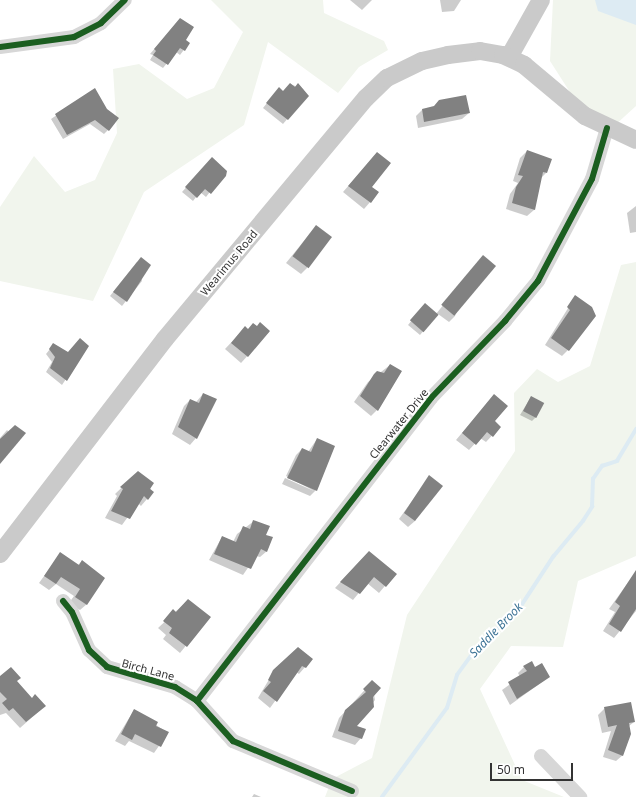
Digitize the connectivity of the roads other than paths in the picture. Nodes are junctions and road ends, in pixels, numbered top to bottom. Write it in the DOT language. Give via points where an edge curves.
graph roads {
  1 [pos="125,0"];
  2 [pos="541,0"];
  3 [pos="0,47"];
  4 [pos="509,58"];
  5 [pos="607,128"];
  6 [pos="636,140"];
  7 [pos="0,554"];
  8 [pos="63,602"];
  9 [pos="197,700"];
  10 [pos="541,756"];
  11 [pos="352,791"];
  12 [pos="580,797"];
  1 -- 3 [label="street" via="101,23 74,37"];
  2 -- 4 [label="main road"];
  4 -- 5 [label="main road" via="585,116"];
  4 -- 7 [label="main road, Wearimus Road" via="480,51 433,58 403,69 376,87 165,339"];
  5 -- 6 [label="main road"];
  5 -- 9 [label="street, Clearwater Drive" via="592,180 538,281 505,321 431,398"];
  8 -- 9 [label="street, Birch Lane" via="72,612 89,650 107,667 175,687"];
  9 -- 11 [label="street, Birch Lane" via="233,741"];
  10 -- 12 [label="street"];
}
